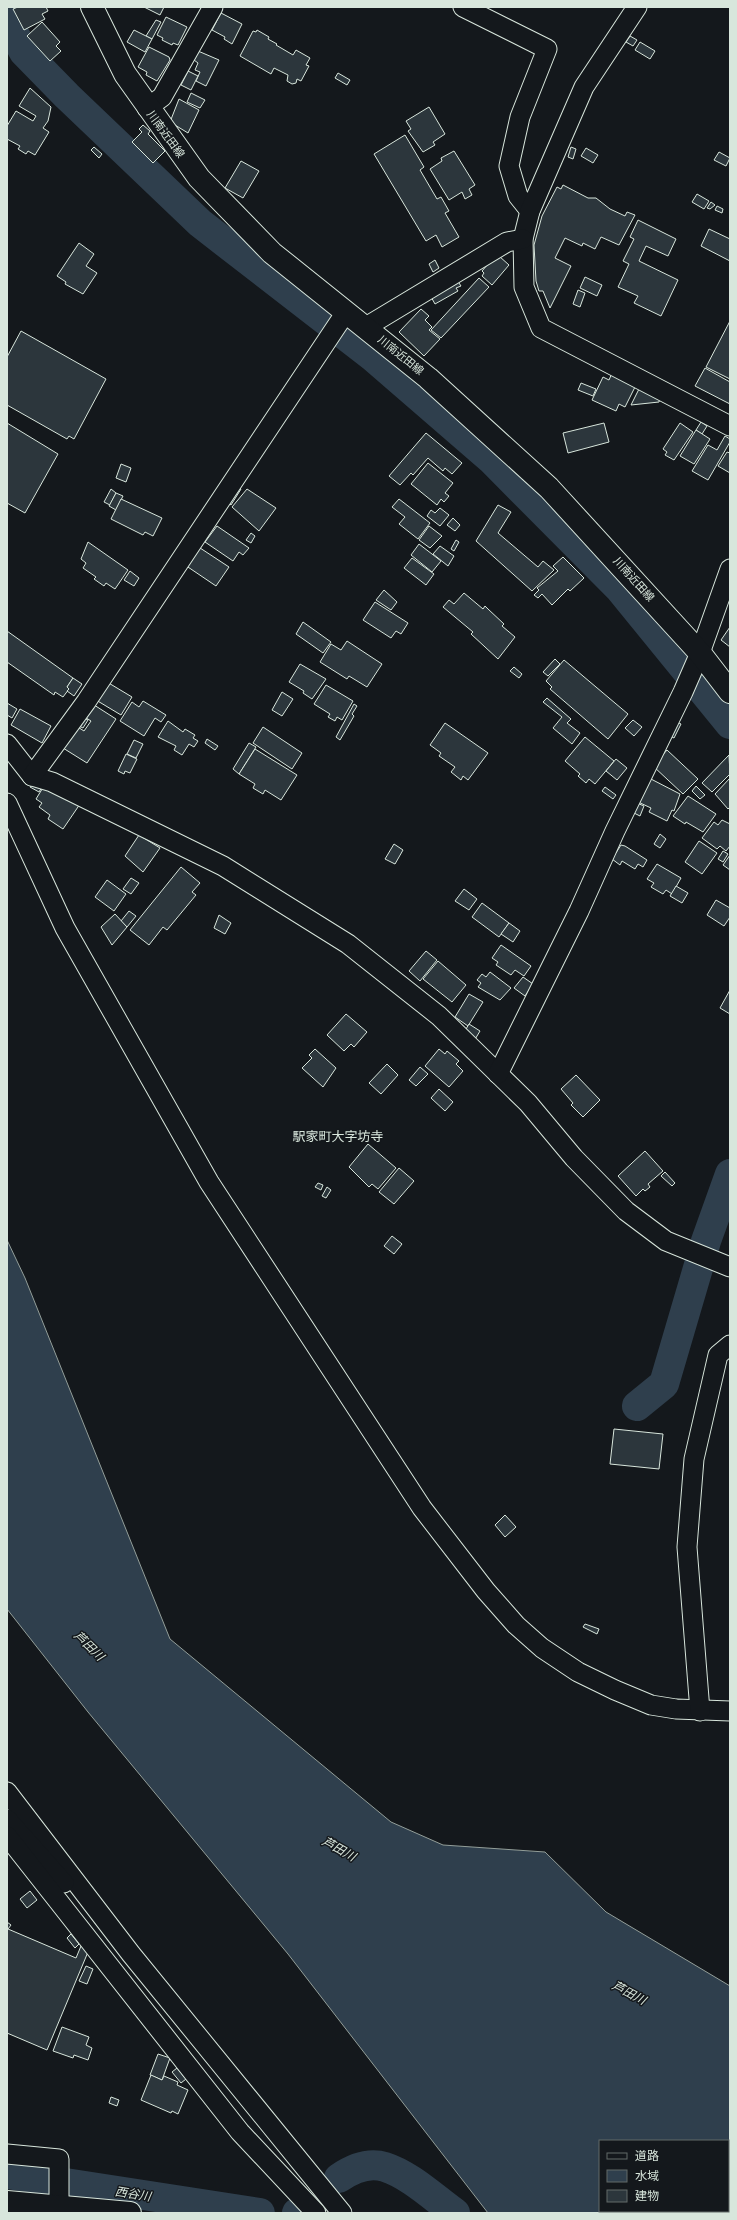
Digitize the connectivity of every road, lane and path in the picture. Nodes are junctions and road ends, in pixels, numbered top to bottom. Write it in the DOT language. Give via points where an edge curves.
graph roads {
  1 [pos="92,7"];
  2 [pos="213,7"];
  3 [pos="463,7"];
  4 [pos="637,7"];
  5 [pos="147,108"];
  6 [pos="530,211"];
  7 [pos="523,239"];
  8 [pos="346,312"];
  9 [pos="366,327"];
  10 [pos="730,426"];
  11 [pos="730,569"];
  12 [pos="700,653"];
  13 [pos="730,692"];
  14 [pos="7,744"];
  15 [pos="32,776"];
  16 [pos="7,803"];
  17 [pos="498,1074"];
  18 [pos="722,1263"];
  19 [pos="730,1345"];
  20 [pos="715,1711"];
  21 [pos="7,1792"];
  22 [pos="7,1819"];
  23 [pos="7,1836"];
  24 [pos="99,1911"];
  25 [pos="7,2154"];
  26 [pos="7,2202"];
  27 [pos="59,2206"];
  28 [pos="130,2213"];
  29 [pos="316,2213"];
  30 [pos="342,2213"];
  1 -- 5 [label="main road, 川南近田線" via="125,74"];
  2 -- 5 [label="street" via="162,97"];
  3 -- 6 [label="street" via="547,49 520,117 509,166 518,196"];
  4 -- 6 [label="street" via="584,87"];
  5 -- 8 [label="main road, 川南近田線" via="204,184 272,253"];
  6 -- 7 [label="street"];
  7 -- 9 [label="street" via="507,242"];
  7 -- 10 [label="street" via="524,287 541,328"];
  8 -- 9 [label="main road, 川南近田線"];
  8 -- 15 [label="street" via="86,702"];
  9 -- 12 [label="main road, 川南近田線" via="428,378 550,488"];
  11 -- 12 [label="street"];
  12 -- 13 [label="main road, 川南近田線"];
  12 -- 17 [label="street" via="579,911"];
  14 -- 15 [label="street"];
  15 -- 17 [label="street" via="52,782 223,866 348,944 439,1016"];
  16 -- 20 [label="street" via="65,928 209,1182 422,1508 486,1591 516,1625 542,1648 578,1672 652,1705"];
  17 -- 18 [label="street" via="528,1103 574,1158 626,1211 666,1241"];
  19 -- 20 [label="street" via="718,1356 694,1459 687,1547"];
  21 -- 24 [label="street"];
  22 -- 24 [label="street" via="83,1906 91,1911"];
  23 -- 29 [label="street" via="240,2132"];
  24 -- 30 [label="street" via="131,1954"];
  25 -- 27 [label="street" via="59,2159"];
  26 -- 27 [label="main road"];
  27 -- 28 [label="main road"];
}
